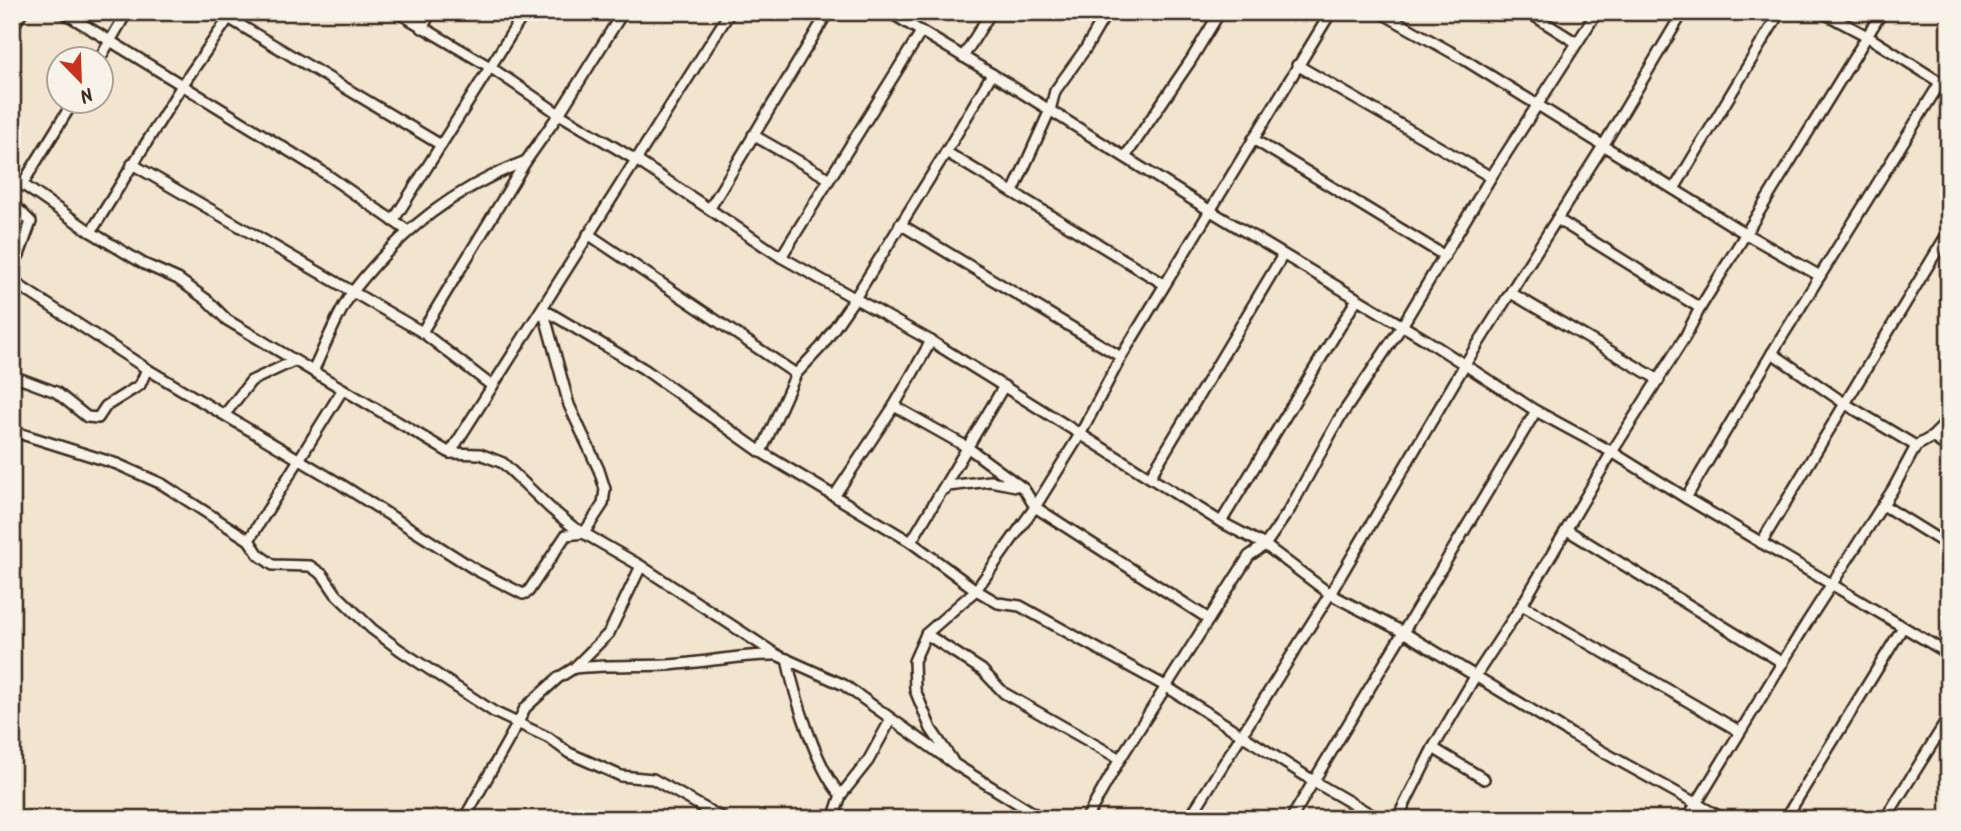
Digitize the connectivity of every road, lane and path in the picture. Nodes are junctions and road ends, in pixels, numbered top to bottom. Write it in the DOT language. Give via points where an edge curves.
graph roads {
  1 [pos="22,12"];
  2 [pos="63,12"];
  3 [pos="127,12"];
  4 [pos="239,12"];
  5 [pos="397,12"];
  6 [pos="431,12"];
  7 [pos="525,12"];
  8 [pos="624,12"];
  9 [pos="730,12"];
  10 [pos="828,12"];
  11 [pos="888,12"];
  12 [pos="991,12"];
  13 [pos="1107,12"];
  14 [pos="1220,12"];
  15 [pos="1331,12"];
  16 [pos="1380,12"];
  17 [pos="1528,12"];
  18 [pos="1597,12"];
  19 [pos="1683,12"];
  20 [pos="1780,12"];
  21 [pos="1822,12"];
  22 [pos="1882,12"];
  23 [pos="231,16"];
  24 [pos="422,27"];
  25 [pos="12,29"];
  26 [pos="920,32"];
  27 [pos="1867,36"];
  28 [pos="110,42"];
  29 [pos="1577,43"];
  30 [pos="108,46"];
  31 [pos="963,57"];
  32 [pos="1297,65"];
  33 [pos="490,67"];
  34 [pos="992,74"];
  35 [pos="1944,86"];
  36 [pos="181,87"];
  37 [pos="1537,105"];
  38 [pos="1050,110"];
  39 [pos="559,114"];
  40 [pos="64,116"];
  41 [pos="753,135"];
  42 [pos="1253,139"];
  43 [pos="441,145"];
  44 [pos="1603,146"];
  45 [pos="946,152"];
  46 [pos="1125,157"];
  47 [pos="526,160"];
  48 [pos="636,160"];
  49 [pos="132,164"];
  50 [pos="12,177"];
  51 [pos="1491,177"];
  52 [pos="828,178"];
  53 [pos="23,183"];
  54 [pos="1674,189"];
  55 [pos="1013,192"];
  56 [pos="12,202"];
  57 [pos="710,208"];
  58 [pos="1209,210"];
  59 [pos="1557,219"];
  60 [pos="393,221"];
  61 [pos="901,224"];
  62 [pos="1949,231"];
  63 [pos="91,232"];
  64 [pos="408,232"];
  65 [pos="588,234"];
  66 [pos="1746,234"];
  67 [pos="1283,255"];
  68 [pos="1445,256"];
  69 [pos="781,257"];
  70 [pos="12,265"];
  71 [pos="1820,276"];
  72 [pos="12,281"];
  73 [pos="1164,284"];
  74 [pos="352,292"];
  75 [pos="1511,293"];
  76 [pos="855,298"];
  77 [pos="1357,299"];
  78 [pos="1700,308"];
  79 [pos="543,309"];
  80 [pos="1402,326"];
  81 [pos="422,332"];
  82 [pos="931,341"];
  83 [pos="1772,353"];
  84 [pos="1121,357"];
  85 [pos="293,361"];
  86 [pos="1464,366"];
  87 [pos="147,369"];
  88 [pos="313,371"];
  89 [pos="796,374"];
  90 [pos="1659,380"];
  91 [pos="12,381"];
  92 [pos="492,386"];
  93 [pos="1004,386"];
  94 [pos="343,389"];
  95 [pos="1844,403"];
  96 [pos="894,406"];
  97 [pos="1536,411"];
  98 [pos="1949,412"];
  99 [pos="225,414"];
  100 [pos="12,431"];
  101 [pos="1082,433"];
  102 [pos="1932,437"];
  103 [pos="1916,446"];
  104 [pos="967,447"];
  105 [pos="1949,448"];
  106 [pos="761,452"];
  107 [pos="1612,452"];
  108 [pos="450,453"];
  109 [pos="300,459"];
  110 [pos="1150,477"];
  111 [pos="1018,486"];
  112 [pos="941,493"];
  113 [pos="835,495"];
  114 [pos="1686,499"];
  115 [pos="1883,505"];
  116 [pos="1035,507"];
  117 [pos="1220,522"];
  118 [pos="1567,530"];
  119 [pos="584,533"];
  120 [pos="249,540"];
  121 [pos="911,542"];
  122 [pos="1761,543"];
  123 [pos="1265,545"];
  124 [pos="1949,546"];
  125 [pos="640,566"];
  126 [pos="1832,585"];
  127 [pos="976,590"];
  128 [pos="1330,594"];
  129 [pos="1522,605"];
  130 [pos="1209,619"];
  131 [pos="1903,627"];
  132 [pos="1403,632"];
  133 [pos="926,634"];
  134 [pos="1949,654"];
  135 [pos="777,655"];
  136 [pos="787,659"];
  137 [pos="1783,663"];
  138 [pos="574,668"];
  139 [pos="1476,675"];
  140 [pos="1167,687"];
  141 [pos="1949,717"];
  142 [pos="891,719"];
  143 [pos="519,723"];
  144 [pos="1739,732"];
  145 [pos="1242,736"];
  146 [pos="1433,748"];
  147 [pos="1120,760"];
  148 [pos="956,765"];
  149 [pos="1484,779"];
  150 [pos="1315,782"];
  151 [pos="841,796"];
  152 [pos="1696,802"];
  153 [pos="705,809"];
  154 [pos="464,819"];
  155 [pos="701,819"];
  156 [pos="724,819"];
  157 [pos="833,819"];
  158 [pos="1043,819"];
  159 [pos="1086,819"];
  160 [pos="1189,819"];
  161 [pos="1292,819"];
  162 [pos="1379,819"];
  163 [pos="1397,819"];
  164 [pos="1687,819"];
  165 [pos="1724,819"];
  166 [pos="1785,819"];
  167 [pos="1885,819"];
  1 -- 25 [label="street"];
  2 -- 28 [label="street"];
  3 -- 28 [label="street"];
  4 -- 23 [label="street"];
  5 -- 24 [label="street"];
  6 -- 24 [label="street"];
  7 -- 33 [label="street"];
  8 -- 39 [label="street"];
  9 -- 48 [label="street"];
  10 -- 41 [label="street"];
  11 -- 26 [label="street"];
  12 -- 31 [label="street"];
  13 -- 38 [label="street" via="1055,91"];
  14 -- 46 [label="street"];
  15 -- 32 [label="street"];
  16 -- 37 [label="street"];
  17 -- 29 [label="street"];
  18 -- 29 [label="street"];
  19 -- 44 [label="street"];
  20 -- 54 [label="street"];
  21 -- 27 [label="street"];
  22 -- 27 [label="street"];
  23 -- 36 [label="street"];
  23 -- 43 [label="street"];
  24 -- 33 [label="street"];
  26 -- 31 [label="street"];
  26 -- 52 [label="street"];
  27 -- 35 [label="street"];
  27 -- 66 [label="street"];
  28 -- 30 [label="street"];
  28 -- 36 [label="street"];
  29 -- 37 [label="street"];
  31 -- 34 [label="street"];
  32 -- 42 [label="street"];
  32 -- 51 [label="street"];
  33 -- 39 [label="street"];
  33 -- 43 [label="street"];
  34 -- 38 [label="street"];
  34 -- 45 [label="street"];
  35 -- 71 [label="street"];
  36 -- 49 [label="street"];
  36 -- 60 [label="street" via="320,170"];
  37 -- 44 [label="street"];
  37 -- 51 [label="street"];
  38 -- 46 [label="street"];
  38 -- 55 [label="street"];
  39 -- 47 [label="street"];
  39 -- 48 [label="street"];
  40 -- 53 [label="street"];
  41 -- 52 [label="street"];
  41 -- 57 [label="street"];
  42 -- 58 [label="street"];
  42 -- 68 [label="street"];
  43 -- 60 [label="street"];
  44 -- 54 [label="street"];
  44 -- 59 [label="street"];
  45 -- 55 [label="street"];
  45 -- 61 [label="street"];
  46 -- 58 [label="street"];
  47 -- 64 [label="street" via="460,192"];
  47 -- 81 [label="street"];
  48 -- 57 [label="street"];
  48 -- 65 [label="street"];
  49 -- 63 [label="street"];
  49 -- 74 [label="street"];
  50 -- 53 [label="street"];
  51 -- 68 [label="street"];
  52 -- 69 [label="street"];
  53 -- 63 [label="street"];
  54 -- 66 [label="street"];
  55 -- 73 [label="street"];
  56 -- 70 [label="street" via="31,222"];
  57 -- 69 [label="street"];
  58 -- 67 [label="street"];
  58 -- 73 [label="street"];
  59 -- 75 [label="street"];
  59 -- 78 [label="street"];
  60 -- 64 [label="street"];
  61 -- 76 [label="street"];
  61 -- 84 [label="street"];
  62 -- 95 [label="street"];
  63 -- 85 [label="street" via="178,279 227,320"];
  64 -- 74 [label="street"];
  65 -- 79 [label="street"];
  65 -- 89 [label="street"];
  66 -- 71 [label="street"];
  66 -- 78 [label="street"];
  67 -- 77 [label="street"];
  67 -- 110 [label="street"];
  68 -- 80 [label="street"];
  69 -- 76 [label="street"];
  71 -- 83 [label="street"];
  72 -- 87 [label="street"];
  73 -- 84 [label="street"];
  74 -- 81 [label="street"];
  74 -- 88 [label="street"];
  75 -- 86 [label="street"];
  75 -- 90 [label="street"];
  76 -- 82 [label="street"];
  76 -- 89 [label="street"];
  77 -- 80 [label="street"];
  77 -- 117 [label="street"];
  78 -- 90 [label="street"];
  79 -- 92 [label="street"];
  79 -- 106 [label="street" via="643,369"];
  79 -- 119 [label="street" via="569,405 605,489 603,504"];
  80 -- 86 [label="street"];
  80 -- 123 [label="street" via="1339,419"];
  81 -- 92 [label="street"];
  82 -- 93 [label="street"];
  82 -- 96 [label="street"];
  83 -- 95 [label="street"];
  83 -- 114 [label="street"];
  84 -- 101 [label="street"];
  85 -- 88 [label="street"];
  85 -- 99 [label="street" via="251,382"];
  86 -- 97 [label="street"];
  86 -- 128 [label="street"];
  87 -- 91 [label="street" via="140,384 106,406 99,418 87,417 56,392 21,379"];
  87 -- 99 [label="street"];
  88 -- 94 [label="street"];
  89 -- 106 [label="street"];
  90 -- 107 [label="street"];
  92 -- 108 [label="street"];
  93 -- 101 [label="street"];
  93 -- 104 [label="street"];
  94 -- 108 [label="street"];
  94 -- 109 [label="street"];
  95 -- 103 [label="street"];
  95 -- 122 [label="street"];
  96 -- 104 [label="street"];
  96 -- 113 [label="street"];
  97 -- 107 [label="street"];
  97 -- 132 [label="street"];
  98 -- 102 [label="street"];
  99 -- 109 [label="street"];
  100 -- 120 [label="street" via="133,469"];
  101 -- 110 [label="street"];
  101 -- 116 [label="street"];
  102 -- 103 [label="street"];
  102 -- 105 [label="street"];
  103 -- 115 [label="street"];
  104 -- 111 [label="street"];
  104 -- 112 [label="street"];
  106 -- 113 [label="street"];
  107 -- 114 [label="street"];
  107 -- 118 [label="street"];
  108 -- 119 [label="street" via="480,454 503,463"];
  109 -- 119 [label="street" via="476,570 523,594 566,536"];
  109 -- 120 [label="street"];
  110 -- 117 [label="street"];
  111 -- 112 [label="street" via="990,481 948,486"];
  111 -- 116 [label="street"];
  112 -- 121 [label="street"];
  113 -- 121 [label="street"];
  114 -- 122 [label="street"];
  115 -- 124 [label="street"];
  115 -- 126 [label="street"];
  116 -- 127 [label="street"];
  116 -- 130 [label="street"];
  117 -- 123 [label="street"];
  118 -- 129 [label="street"];
  118 -- 137 [label="street"];
  119 -- 125 [label="street"];
  120 -- 143 [label="street" via="273,565 310,566 400,650 494,712"];
  121 -- 127 [label="street"];
  122 -- 126 [label="street"];
  123 -- 128 [label="street"];
  123 -- 130 [label="street" via="1249,556"];
  125 -- 135 [label="street"];
  125 -- 138 [label="street" via="608,633"];
  126 -- 131 [label="street"];
  126 -- 137 [label="street"];
  127 -- 133 [label="street"];
  127 -- 140 [label="street" via="998,603 1020,606"];
  128 -- 132 [label="street"];
  128 -- 145 [label="street"];
  129 -- 139 [label="street"];
  129 -- 144 [label="street"];
  130 -- 140 [label="street"];
  131 -- 134 [label="street"];
  131 -- 166 [label="street"];
  132 -- 139 [label="street"];
  132 -- 150 [label="street"];
  133 -- 147 [label="street" via="982,670 1004,693"];
  133 -- 148 [label="street" via="914,661 915,690 931,729"];
  135 -- 136 [label="street"];
  135 -- 138 [label="street"];
  136 -- 142 [label="street" via="844,685"];
  136 -- 151 [label="street" via="796,698 819,757"];
  137 -- 144 [label="street"];
  138 -- 143 [label="street" via="525,708"];
  139 -- 146 [label="street"];
  139 -- 152 [label="street" via="1571,734"];
  140 -- 145 [label="street"];
  140 -- 147 [label="street"];
  141 -- 167 [label="street"];
  142 -- 148 [label="street"];
  142 -- 151 [label="street" via="868,761"];
  143 -- 153 [label="street" via="569,753 621,776 653,779"];
  143 -- 154 [label="street"];
  144 -- 152 [label="street"];
  145 -- 150 [label="street"];
  145 -- 160 [label="street"];
  146 -- 149 [label="street"];
  146 -- 163 [label="street"];
  147 -- 159 [label="street"];
  148 -- 158 [label="street"];
  150 -- 161 [label="street"];
  150 -- 162 [label="street"];
  151 -- 157 [label="street"];
  152 -- 164 [label="street"];
  152 -- 165 [label="street"];
  153 -- 155 [label="street"];
  153 -- 156 [label="street"];
}
